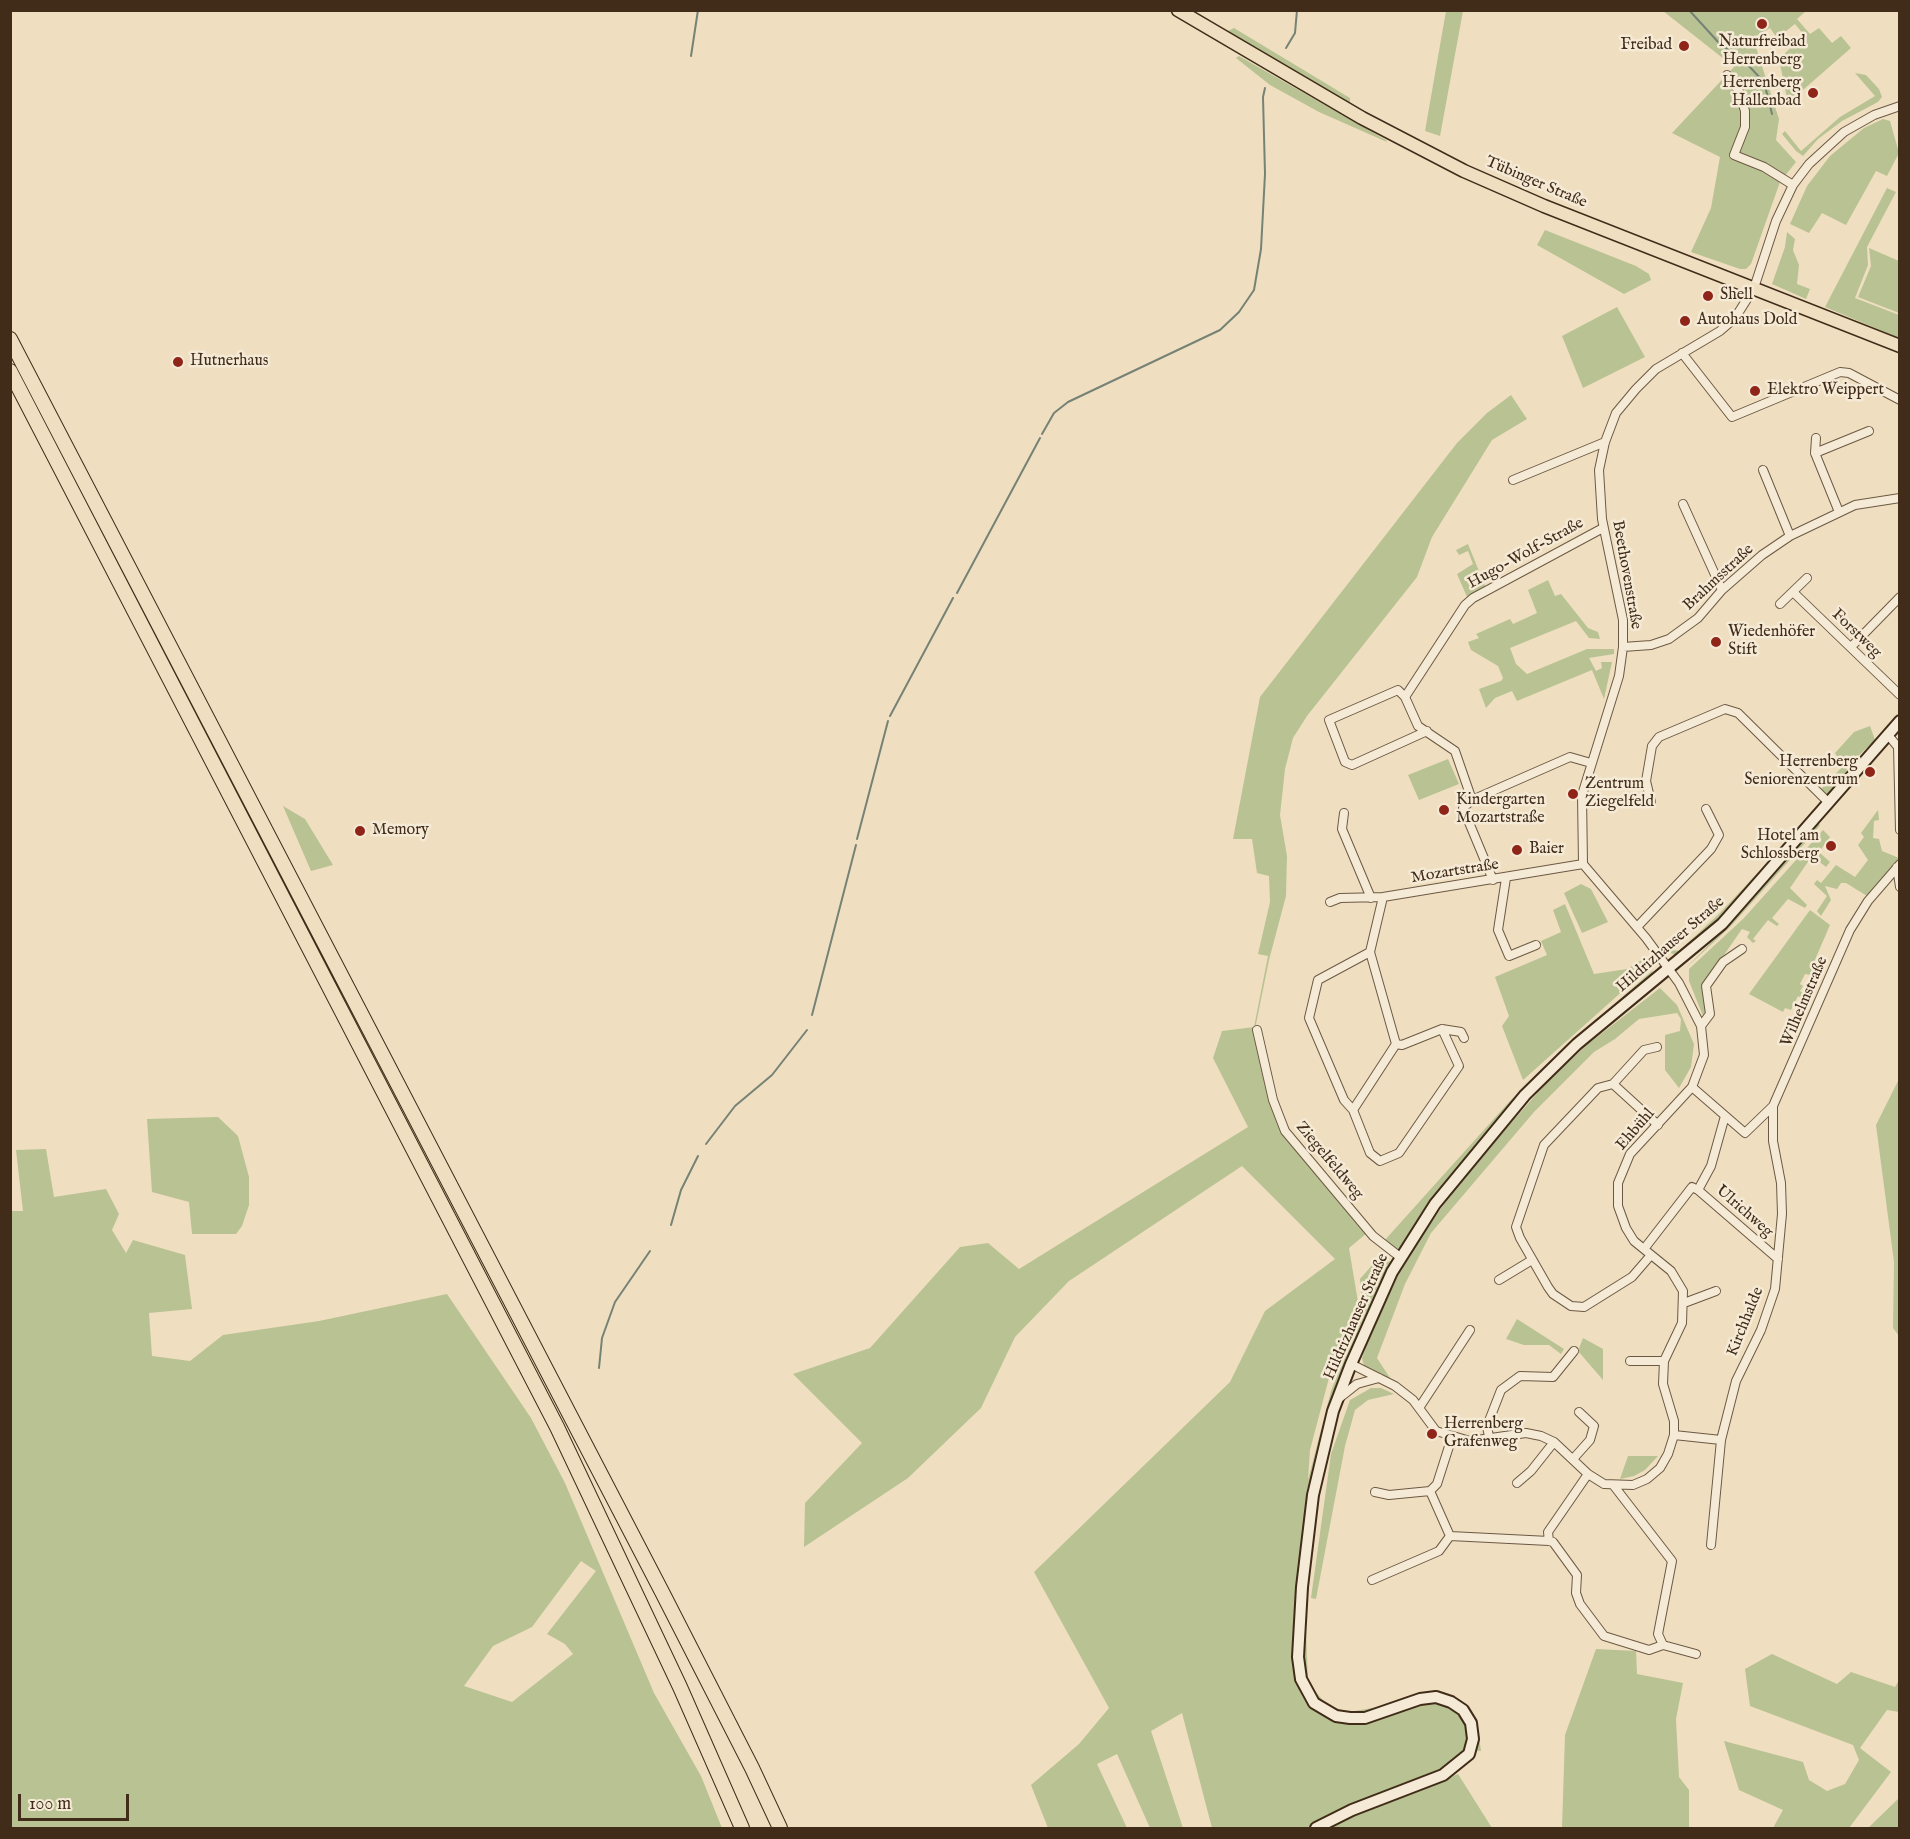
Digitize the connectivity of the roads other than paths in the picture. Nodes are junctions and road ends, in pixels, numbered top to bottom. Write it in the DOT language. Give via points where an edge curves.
graph roads {
  1 [pos="1178,10"];
  2 [pos="1727,75"];
  3 [pos="1899,106"];
  4 [pos="1793,185"];
  5 [pos="1754,288"];
  6 [pos="10,339"];
  7 [pos="1899,346"];
  8 [pos="1682,353"];
  9 [pos="10,371"];
  10 [pos="1899,399"];
  11 [pos="1869,431"];
  12 [pos="1816,438"];
  13 [pos="1605,442"];
  14 [pos="61,450"];
  15 [pos="1815,453"];
  16 [pos="1763,470"];
  17 [pos="1513,480"];
  18 [pos="1899,498"];
  19 [pos="1683,504"];
  20 [pos="1839,512"];
  21 [pos="1603,528"];
  22 [pos="1790,536"];
  23 [pos="1807,578"];
  24 [pos="1722,590"];
  25 [pos="1793,592"];
  26 [pos="1899,597"];
  27 [pos="1780,604"];
  28 [pos="1623,647"];
  29 [pos="1851,647"];
  30 [pos="1899,695"];
  31 [pos="1405,697"];
  32 [pos="1899,721"];
  33 [pos="1427,731"];
  34 [pos="1888,735"];
  35 [pos="1591,763"];
  36 [pos="1472,800"];
  37 [pos="1652,802"];
  38 [pos="1829,804"];
  39 [pos="1706,809"];
  40 [pos="1344,813"];
  41 [pos="1899,830"];
  42 [pos="1583,864"];
  43 [pos="1898,866"];
  44 [pos="1506,878"];
  45 [pos="1493,880"];
  46 [pos="1899,887"];
  47 [pos="1383,897"];
  48 [pos="1371,898"];
  49 [pos="1330,902"];
  50 [pos="1637,927"];
  51 [pos="1536,945"];
  52 [pos="1742,949"];
  53 [pos="1370,952"];
  54 [pos="1670,969"];
  55 [pos="1701,1026"];
  56 [pos="1442,1029"];
  57 [pos="1257,1030"];
  58 [pos="1464,1038"];
  59 [pos="1396,1044"];
  60 [pos="1657,1047"];
  61 [pos="1613,1084"];
  62 [pos="1692,1087"];
  63 [pos="1773,1106"];
  64 [pos="1353,1110"];
  65 [pos="1728,1119"];
  66 [pos="1658,1125"];
  67 [pos="1698,1190"];
  68 [pos="1644,1249"];
  69 [pos="1652,1255"];
  70 [pos="1400,1257"];
  71 [pos="1778,1259"];
  72 [pos="1532,1260"];
  73 [pos="1499,1280"];
  74 [pos="1716,1291"];
  75 [pos="1684,1303"];
  76 [pos="1470,1330"];
  77 [pos="1574,1351"];
  78 [pos="1630,1361"];
  79 [pos="1664,1361"];
  80 [pos="1350,1364"];
  81 [pos="1378,1378"];
  82 [pos="1337,1401"];
  83 [pos="1419,1408"];
  84 [pos="1579,1412"];
  85 [pos="1674,1435"];
  86 [pos="1452,1437"];
  87 [pos="1489,1437"];
  88 [pos="1721,1440"];
  89 [pos="1554,1442"];
  90 [pos="1573,1459"];
  91 [pos="1588,1474"];
  92 [pos="1517,1483"];
  93 [pos="1614,1486"];
  94 [pos="1430,1491"];
  95 [pos="1375,1492"];
  96 [pos="1450,1536"];
  97 [pos="1549,1541"];
  98 [pos="1711,1545"];
  99 [pos="1372,1580"];
  100 [pos="1663,1645"];
  101 [pos="1696,1654"];
  102 [pos="742,1828"];
  103 [pos="780,1828"];
  104 [pos="1316,1828"];
  1 -- 5 [label="main road, Tübinger Straße" via="1344,108 1449,163 1544,206"];
  2 -- 4 [label="street" via="1745,111 1745,127 1734,155"];
  3 -- 4 [label="street, Beethovenstraße" via="1844,132 1809,164"];
  4 -- 5 [label="street, Beethovenstraße" via="1776,221"];
  5 -- 7 [label="main road, Tübinger Straße"];
  5 -- 8 [label="street, Beethovenstraße" via="1735,318"];
  6 -- 14 [label="highway"];
  8 -- 10 [label="street" via="1732,417 1840,372"];
  8 -- 13 [label="street, Beethovenstraße" via="1656,369 1636,389 1616,413"];
  9 -- 14 [label="highway"];
  11 -- 15 [label="street"];
  12 -- 15 [label="street"];
  13 -- 17 [label="street"];
  13 -- 21 [label="street, Beethovenstraße" via="1599,470"];
  14 -- 102 [label="highway" via="63,471 557,1427"];
  14 -- 103 [label="highway" via="77,466 743,1749"];
  15 -- 20 [label="street"];
  16 -- 22 [label="street"];
  18 -- 20 [label="street, Brahmsstraße" via="1872,501"];
  19 -- 24 [label="street"];
  20 -- 22 [label="street, Brahmsstraße"];
  21 -- 28 [label="street, Beethovenstraße" via="1623,620"];
  21 -- 31 [label="street, Hugo-Wolf-Straße" via="1473,598"];
  22 -- 24 [label="street, Brahmsstraße"];
  23 -- 25 [label="street"];
  24 -- 28 [label="street, Brahmsstraße" via="1698,618 1669,639"];
  25 -- 27 [label="street"];
  25 -- 29 [label="street, Forstweg"];
  26 -- 29 [label="street"];
  28 -- 35 [label="street, Beethovenstraße" via="1619,676"];
  29 -- 30 [label="street, Forstweg"];
  31 -- 33 [label="street" via="1418,726"];
  31 -- 33 [label="street" via="1398,690 1329,720 1345,762 1352,765"];
  32 -- 34 [label="main road, Hildrizhauser Straße"];
  33 -- 36 [label="street" via="1455,751"];
  34 -- 38 [label="main road, Hildrizhauser Straße"];
  34 -- 41 [label="street" via="1898,747"];
  35 -- 36 [label="street" via="1570,758"];
  35 -- 42 [label="street, Beethovenstraße" via="1582,795"];
  36 -- 45 [label="street" via="1463,808"];
  37 -- 38 [label="street" via="1646,781 1652,746 1659,737 1725,709 1738,713"];
  38 -- 54 [label="main road, Hildrizhauser Straße" via="1722,924"];
  39 -- 50 [label="street" via="1719,835 1711,849"];
  40 -- 48 [label="street" via="1342,829"];
  42 -- 44 [label="street, Mozartstraße"];
  42 -- 50 [label="street"];
  43 -- 46 [label="street"];
  43 -- 63 [label="street, Wilhelmstraße" via="1850,930"];
  44 -- 45 [label="street, Mozartstraße"];
  44 -- 51 [label="street" via="1498,930 1509,956"];
  45 -- 47 [label="street, Mozartstraße"];
  47 -- 48 [label="street, Mozartstraße"];
  47 -- 53 [label="street"];
  48 -- 49 [label="street, Mozartstraße" via="1340,898"];
  50 -- 54 [label="street"];
  52 -- 55 [label="street" via="1723,962 1706,987 1710,1014"];
  53 -- 59 [label="street"];
  53 -- 64 [label="street" via="1318,980 1310,1018 1344,1100"];
  54 -- 55 [label="street, Ehbühl"];
  54 -- 70 [label="main road, Hildrizhauser Straße" via="1577,1044 1525,1095 1442,1196"];
  55 -- 62 [label="street, Ehbühl" via="1704,1055"];
  56 -- 58 [label="street" via="1461,1032"];
  56 -- 59 [label="street"];
  56 -- 64 [label="street" via="1459,1066 1399,1153 1380,1161 1370,1154"];
  57 -- 70 [label="street, Ziegelfeldweg" via="1273,1100 1285,1131 1373,1236"];
  59 -- 64 [label="street"];
  60 -- 61 [label="street" via="1644,1050"];
  61 -- 66 [label="street"];
  61 -- 72 [label="street" via="1598,1088 1544,1145 1516,1227"];
  62 -- 65 [label="street"];
  62 -- 66 [label="street, Ehbühl"];
  63 -- 65 [label="street, Wilhelmstraße" via="1745,1133"];
  63 -- 71 [label="street, Kirchhalde" via="1773,1141 1781,1183"];
  65 -- 67 [label="street, Ulrichweg" via="1712,1166"];
  66 -- 68 [label="street, Ehbühl" via="1630,1154 1618,1183 1621,1218 1634,1241"];
  67 -- 68 [label="street" via="1692,1187"];
  67 -- 71 [label="street, Ulrichweg"];
  68 -- 69 [label="street, Ehbühl"];
  69 -- 72 [label="street" via="1632,1277 1584,1307 1571,1306 1553,1294"];
  69 -- 75 [label="street, Ehbühl" via="1678,1280"];
  70 -- 80 [label="main road, Hildrizhauser Straße"];
  71 -- 88 [label="street, Kirchhalde" via="1775,1289 1737,1381"];
  72 -- 73 [label="street"];
  74 -- 75 [label="street"];
  75 -- 79 [label="street" via="1682,1323"];
  76 -- 83 [label="street"];
  77 -- 87 [label="street" via="1552,1377 1520,1376 1511,1388 1501,1390 1488,1426"];
  78 -- 79 [label="street"];
  79 -- 85 [label="street" via="1663,1384"];
  80 -- 81 [label="street"];
  80 -- 82 [label="main road, Hildrizhauser Straße"];
  81 -- 82 [label="street" via="1357,1384"];
  81 -- 83 [label="street" via="1395,1386"];
  82 -- 104 [label="main road, Hildrizhauser Straße" via="1310,1518 1298,1657 1301,1679 1314,1703 1336,1716 1365,1718 1436,1697 1451,1702 1463,1710 1471,1723 1473,1739 1469,1754 1443,1775"];
  83 -- 86 [label="street" via="1431,1427"];
  84 -- 90 [label="street" via="1594,1426 1590,1440"];
  85 -- 88 [label="street"];
  85 -- 93 [label="street" via="1664,1461 1647,1479"];
  86 -- 87 [label="street" via="1470,1441"];
  86 -- 94 [label="street" via="1437,1484"];
  87 -- 89 [label="street" via="1526,1433"];
  88 -- 98 [label="street, Kirchhalde"];
  89 -- 90 [label="street"];
  89 -- 92 [label="street" via="1531,1472"];
  90 -- 91 [label="street"];
  91 -- 93 [label="street"];
  91 -- 97 [label="street" via="1548,1532"];
  93 -- 100 [label="street" via="1672,1561 1658,1634"];
  94 -- 95 [label="street" via="1389,1495"];
  94 -- 96 [label="street"];
  96 -- 97 [label="street"];
  96 -- 99 [label="street" via="1439,1551"];
  97 -- 100 [label="street" via="1577,1575 1580,1604 1604,1636 1648,1650"];
  100 -- 101 [label="street"];
}
